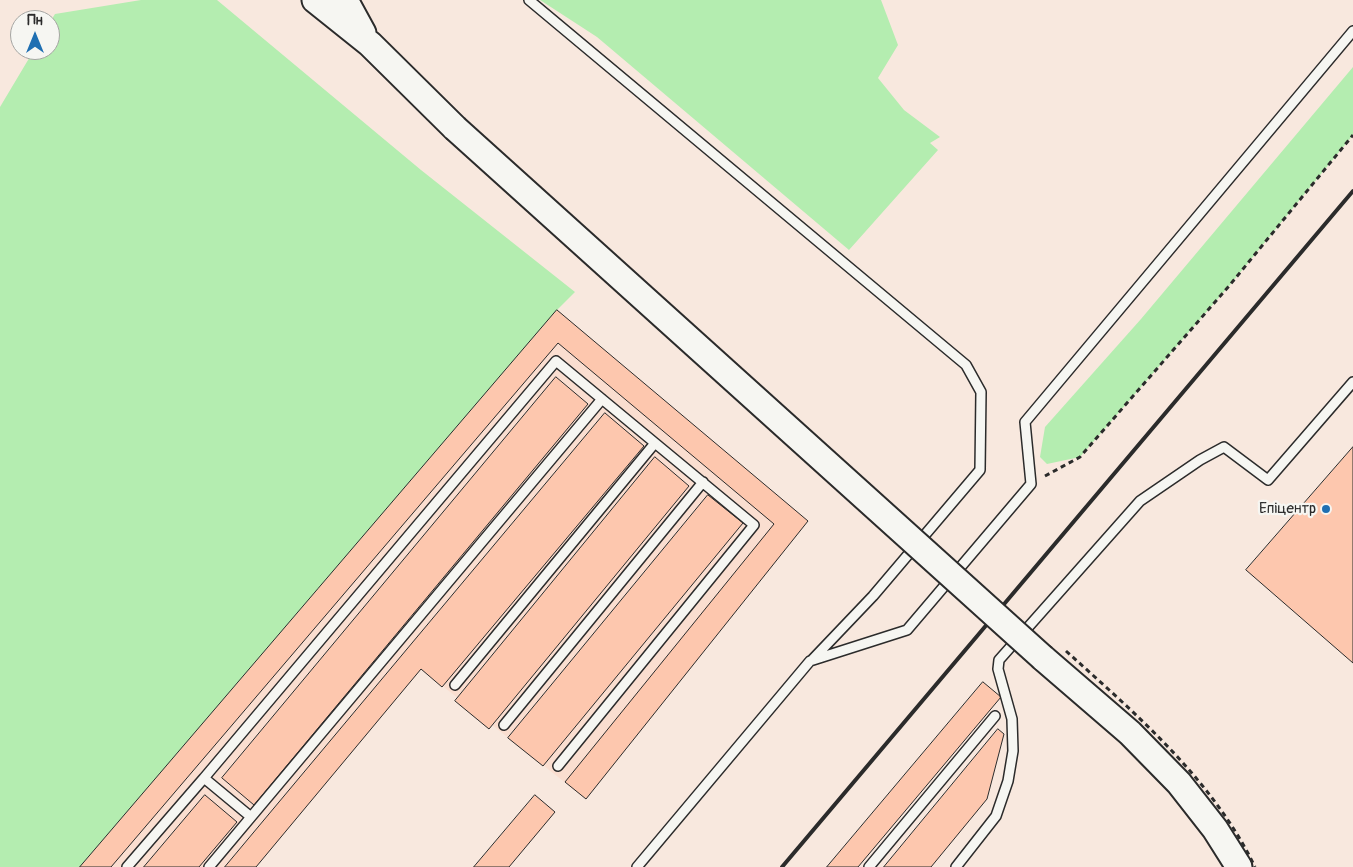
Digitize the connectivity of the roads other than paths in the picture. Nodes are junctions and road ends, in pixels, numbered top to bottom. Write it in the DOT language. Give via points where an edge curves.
graph roads {
  1 [pos="316,0"];
  2 [pos="345,0"];
  3 [pos="529,0"];
  4 [pos="1353,31"];
  5 [pos="370,44"];
  6 [pos="1353,382"];
  7 [pos="602,399"];
  8 [pos="655,443"];
  9 [pos="703,482"];
  10 [pos="810,661"];
  11 [pos="455,685"];
  12 [pos="995,716"];
  13 [pos="504,726"];
  14 [pos="558,766"];
  15 [pos="204,778"];
  16 [pos="251,817"];
  17 [pos="127,867"];
  18 [pos="209,867"];
  19 [pos="637,867"];
  20 [pos="869,867"];
  21 [pos="956,867"];
  22 [pos="1239,867"];
  1 -- 5 [label="street"];
  2 -- 5 [label="street"];
  3 -- 10 [label="lane" via="966,364 981,392 980,470 873,596"];
  4 -- 10 [label="lane" via="1025,422 1031,484 907,630"];
  5 -- 22 [label="street, bridge" via="455,128 1130,733 1216,829"];
  6 -- 21 [label="lane" via="1268,480 1224,447 1140,501 999,660 998,669 1012,719 1013,751 1008,781 996,816"];
  7 -- 8 [label="lane"];
  7 -- 15 [label="lane" via="556,361"];
  7 -- 16 [label="lane"];
  8 -- 9 [label="lane"];
  8 -- 11 [label="lane"];
  9 -- 13 [label="lane"];
  9 -- 14 [label="lane" via="754,525"];
  10 -- 19 [label="lane"];
  12 -- 20 [label="lane"];
  15 -- 16 [label="lane"];
  15 -- 17 [label="lane"];
  16 -- 18 [label="lane"];
}
